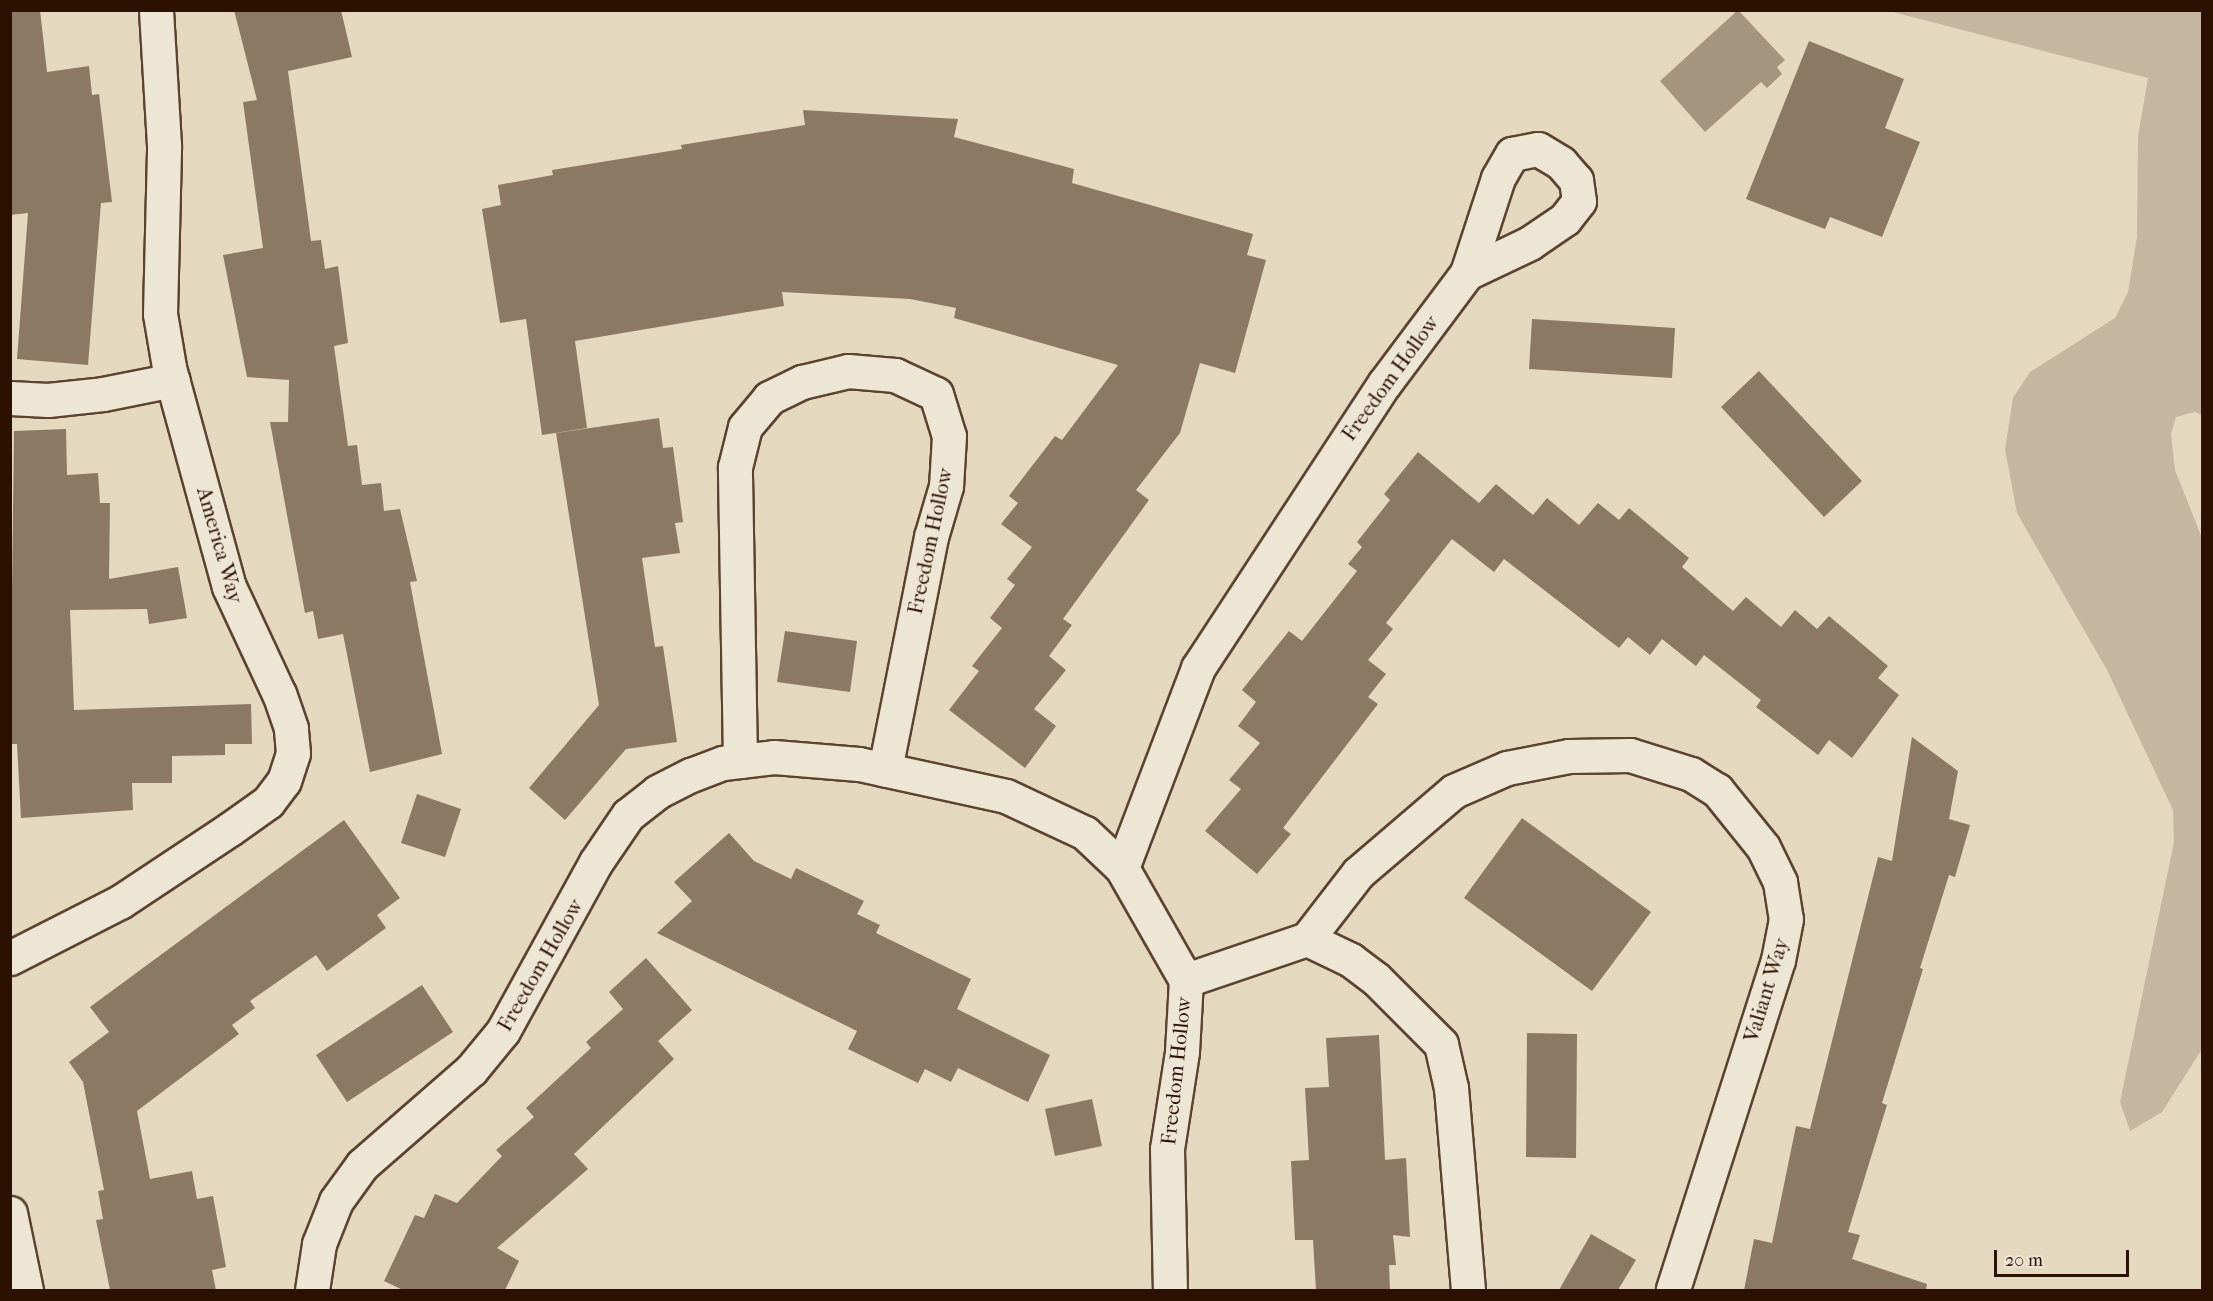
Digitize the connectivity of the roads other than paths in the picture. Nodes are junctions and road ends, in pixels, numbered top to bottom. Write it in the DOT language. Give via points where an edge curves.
graph roads {
  1 [pos="156,10"];
  2 [pos="1467,273"];
  3 [pos="173,380"];
  4 [pos="10,398"];
  5 [pos="740,761"];
  6 [pos="885,769"];
  7 [pos="1122,868"];
  8 [pos="1307,939"];
  9 [pos="10,958"];
  10 [pos="1186,980"];
  11 [pos="10,1213"];
  12 [pos="26,1290"];
  13 [pos="312,1290"];
  14 [pos="1170,1290"];
  15 [pos="1468,1290"];
  16 [pos="1673,1290"];
  1 -- 3 [label="street, America Way" via="165,176 160,314"];
  2 -- 7 [label="street, Freedom Hollow" via="1384,384 1198,668"];
  3 -- 4 [label="street" via="103,394 48,400"];
  3 -- 9 [label="street, America Way" via="229,587 279,694 291,728 293,753 284,781 268,802 120,902"];
  5 -- 6 [label="street, Freedom Hollow" via="774,757"];
  5 -- 6 [label="street, Freedom Hollow" via="735,467 745,427 769,398 802,382 848,371 895,375 936,394 949,436 946,486 931,537"];
  5 -- 13 [label="street, Freedom Hollow" via="691,775 657,792 628,815 596,862 503,1032 471,1070 362,1166 336,1201 318,1244"];
  6 -- 7 [label="street, Freedom Hollow" via="1006,796 1044,811 1085,832"];
  7 -- 10 [label="street, Freedom Hollow"];
  8 -- 10 [label="street"];
  8 -- 15 [label="street" via="1351,960 1442,1044 1451,1088"];
  8 -- 16 [label="street, Valiant Way" via="1358,873 1395,837 1454,791 1482,777 1569,756 1630,755 1691,774 1717,790 1763,847 1780,882 1786,919 1778,960"];
  10 -- 14 [label="street, Freedom Hollow" via="1182,1052 1167,1149"];
  11 -- 12 [label="street"];
}
